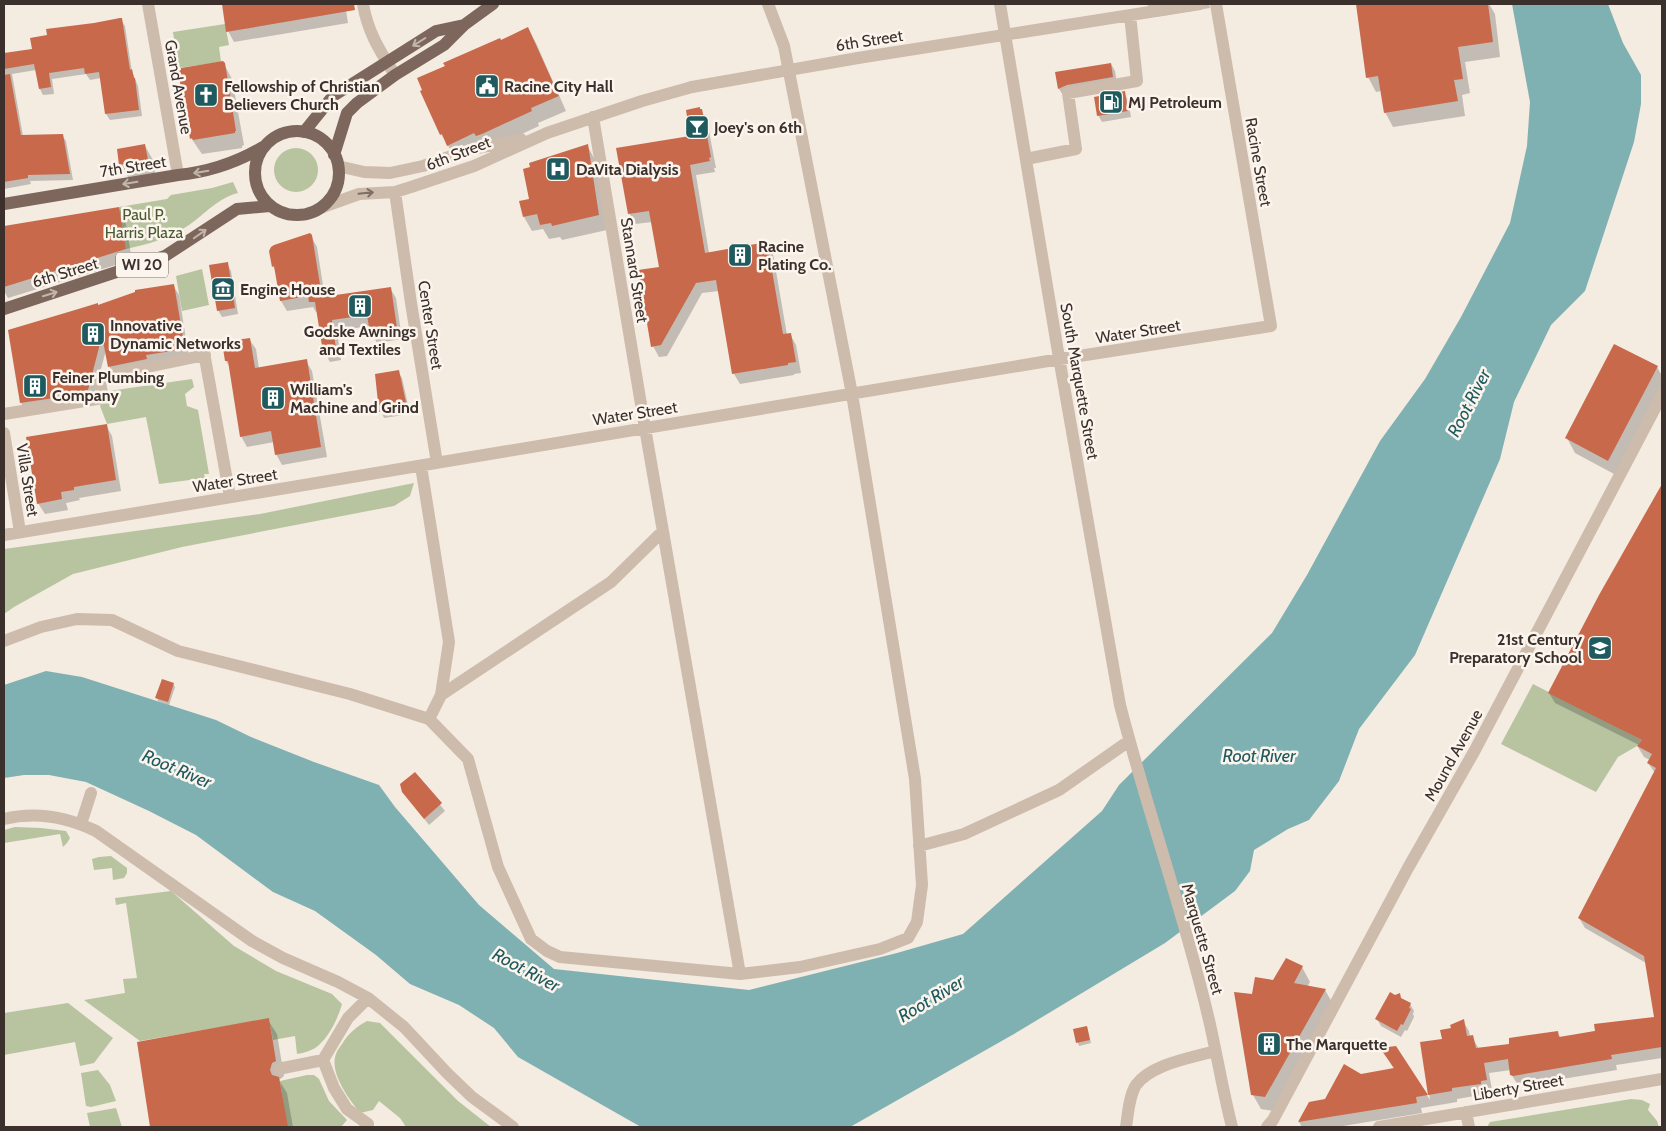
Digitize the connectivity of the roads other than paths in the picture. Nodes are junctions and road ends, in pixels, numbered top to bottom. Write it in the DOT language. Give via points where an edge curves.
graph roads {
  1 [pos="148,4"];
  2 [pos="363,4"];
  3 [pos="493,4"];
  4 [pos="768,4"];
  5 [pos="1000,4"];
  6 [pos="1200,4"];
  7 [pos="1216,4"];
  8 [pos="1130,15"];
  9 [pos="464,25"];
  10 [pos="1006,36"];
  11 [pos="387,62"];
  12 [pos="395,75"];
  13 [pos="593,117"];
  14 [pos="304,132"];
  15 [pos="547,133"];
  16 [pos="263,147"];
  17 [pos="1026,159"];
  18 [pos="336,160"];
  19 [pos="178,175"];
  20 [pos="395,192"];
  21 [pos="4,204"];
  22 [pos="270,206"];
  23 [pos="320,208"];
  24 [pos="4,309"];
  25 [pos="1271,326"];
  26 [pos="1060,359"];
  27 [pos="852,394"];
  28 [pos="1662,395"];
  29 [pos="4,414"];
  30 [pos="645,428"];
  31 [pos="4,433"];
  32 [pos="437,463"];
  33 [pos="421,466"];
  34 [pos="230,497"];
  35 [pos="663,531"];
  36 [pos="20,532"];
  37 [pos="4,535"];
  38 [pos="4,641"];
  39 [pos="441,695"];
  40 [pos="428,719"];
  41 [pos="1129,741"];
  42 [pos="1134,762"];
  43 [pos="91,793"];
  44 [pos="4,819"];
  45 [pos="80,824"];
  46 [pos="919,846"];
  47 [pos="740,974"];
  48 [pos="368,998"];
  49 [pos="1215,1052"];
  50 [pos="323,1060"];
  51 [pos="278,1068"];
  52 [pos="1662,1079"];
  53 [pos="1466,1112"];
  54 [pos="365,1127"];
  55 [pos="513,1127"];
  56 [pos="1126,1127"];
  57 [pos="1232,1127"];
  58 [pos="1268,1127"];
  59 [pos="1379,1127"];
  60 [pos="1468,1127"];
  1 -- 19 [label="street, Grand Avenue"];
  2 -- 11 [label="street" via="370,32"];
  3 -- 9 [label="main road"];
  4 -- 27 [label="street" via="784,46"];
  5 -- 10 [label="street, South Marquette Street"];
  6 -- 8 [label="street, 6th Street"];
  7 -- 25 [label="street, Racine Street"];
  8 -- 10 [label="street, 6th Street"];
  8 -- 17 [label="street" via="1137,81 1068,94 1076,149"];
  9 -- 11 [label="main road, one-way" via="436,31"];
  9 -- 12 [label="main road" via="444,45"];
  10 -- 13 [label="street, 6th Street, bridge" via="692,87"];
  10 -- 17 [label="street, South Marquette Street"];
  11 -- 12 [label="street"];
  11 -- 14 [label="main road" via="333,96"];
  12 -- 18 [label="main road" via="347,113"];
  13 -- 15 [label="street, 6th Street"];
  13 -- 30 [label="street, Stannard Street"];
  14 -- 16 [label="main road" via="285,133"];
  14 -- 18 [label="main road" via="322,140"];
  15 -- 18 [label="street, 6th Street" via="469,150 390,173 364,172"];
  15 -- 20 [label="street, 6th Street" via="474,166"];
  16 -- 19 [label="main road, 7th Street, one-way" via="216,169"];
  16 -- 22 [label="main road" via="257,157 254,174 259,192"];
  17 -- 26 [label="street, South Marquette Street"];
  18 -- 23 [label="main road" via="338,182 332,196"];
  19 -- 21 [label="main road, 7th Street, one-way"];
  23 -- 20 [label="street, 6th Street, one-way" via="360,194"];
  20 -- 32 [label="street, Center Street"];
  22 -- 23 [label="main road, WI 20" via="295,215"];
  24 -- 22 [label="main road, 6th Street / WI 20, one-way" via="165,256 237,209"];
  25 -- 26 [label="street, Water Street"];
  26 -- 27 [label="street, Water Street"];
  26 -- 41 [label="street, South Marquette Street"];
  27 -- 30 [label="street, Water Street"];
  27 -- 46 [label="street" via="915,779"];
  28 -- 58 [label="street, Mound Avenue" via="1475,750"];
  29 -- 34 [label="street" via="103,398 99,377 204,351"];
  30 -- 32 [label="street, Water Street"];
  30 -- 35 [label="street, Stannard Street"];
  31 -- 36 [label="street, Villa Street"];
  32 -- 33 [label="street, Water Street"];
  33 -- 34 [label="street, Water Street"];
  33 -- 39 [label="street" via="449,642"];
  34 -- 36 [label="street, Water Street"];
  35 -- 39 [label="street" via="611,582"];
  35 -- 47 [label="street, Stannard Street"];
  36 -- 37 [label="street, Water Street"];
  38 -- 40 [label="street" via="77,619 112,620 178,651 350,694"];
  39 -- 40 [label="street"];
  40 -- 47 [label="street" via="468,759 498,867 530,939 560,957"];
  41 -- 42 [label="street, South Marquette Street"];
  41 -- 46 [label="street" via="1060,790 964,834"];
  42 -- 49 [label="street, Marquette Street" via="1190,950"];
  43 -- 45 [label="street"];
  44 -- 45 [label="street" via="44,816"];
  45 -- 48 [label="street" via="120,846 259,945"];
  46 -- 47 [label="street" via="922,885 917,922 908,938 880,949 809,965"];
  48 -- 50 [label="street" via="348,1018"];
  48 -- 55 [label="street" via="404,1027 472,1097"];
  49 -- 56 [label="street" via="1170,1063 1149,1073 1136,1086"];
  49 -- 57 [label="street, Marquette Street"];
  50 -- 51 [label="street"];
  50 -- 54 [label="street" via="347,1109 368,1124"];
  52 -- 53 [label="street, Liberty Street"];
  53 -- 59 [label="street, Liberty Street"];
  53 -- 60 [label="street"];
}
